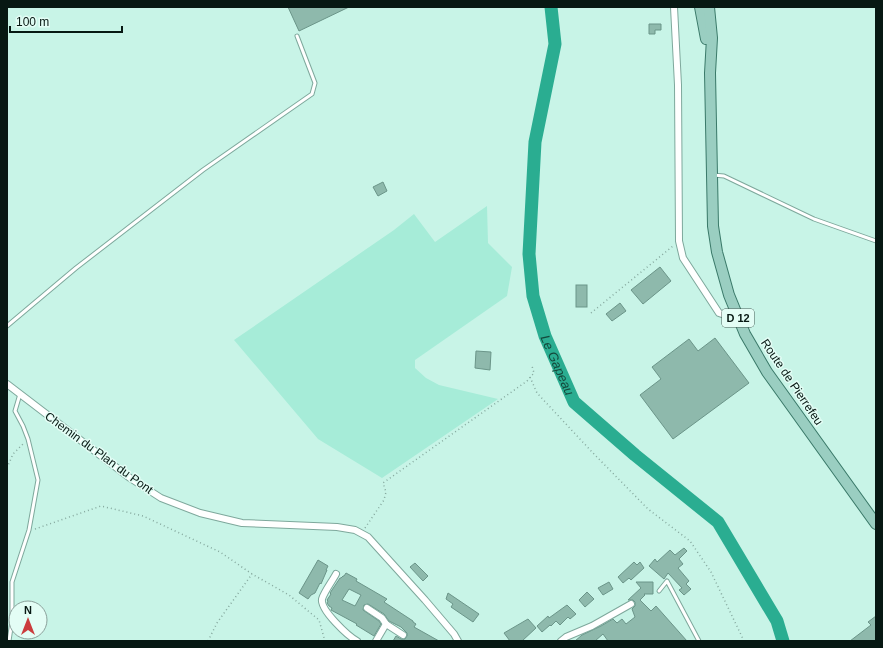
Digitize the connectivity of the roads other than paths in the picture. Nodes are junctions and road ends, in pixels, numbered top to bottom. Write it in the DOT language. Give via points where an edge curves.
graph roads {
  1 [pos="674,7"];
  2 [pos="700,7"];
  3 [pos="709,7"];
  4 [pos="297,36"];
  5 [pos="710,73"];
  6 [pos="711,174"];
  7 [pos="876,241"];
  8 [pos="739,320"];
  9 [pos="7,326"];
  10 [pos="7,384"];
  11 [pos="20,394"];
  12 [pos="876,524"];
  13 [pos="336,574"];
  14 [pos="659,591"];
  15 [pos="631,604"];
  16 [pos="367,608"];
  17 [pos="386,624"];
  18 [pos="404,635"];
  19 [pos="9,641"];
  20 [pos="357,641"];
  21 [pos="376,641"];
  22 [pos="458,641"];
  23 [pos="561,641"];
  24 [pos="699,641"];
  1 -- 8 [label="street" via="678,85 679,241 683,258 719,313"];
  2 -- 5 [label="main road, Route de Pierrefeu / D 12"];
  3 -- 5 [label="main road, Route de Pierrefeu / D 12" via="712,38"];
  4 -- 9 [label="lane" via="315,83 312,94 202,170 76,268"];
  5 -- 6 [label="main road, Route de Pierrefeu / D 12"];
  6 -- 7 [label="lane" via="724,176 814,220"];
  6 -- 8 [label="main road, Route de Pierrefeu / D 12" via="717,252 729,296"];
  8 -- 12 [label="main road, Route de Pierrefeu / D 12" via="767,372"];
  10 -- 11 [label="street, Chemin du Plan du Pont"];
  11 -- 19 [label="lane" via="15,411 28,439 38,480 29,530 12,582"];
  11 -- 22 [label="street, Chemin du Plan du Pont" via="130,478 161,498 200,513 242,523 337,526 362,533 425,600"];
  13 -- 20 [label="street" via="322,599 323,606 334,621"];
  14 -- 24 [label="lane" via="667,581"];
  15 -- 23 [label="street" via="592,626 566,636"];
  16 -- 17 [label="street" via="382,618"];
  17 -- 18 [label="street"];
  17 -- 21 [label="street"];
}
